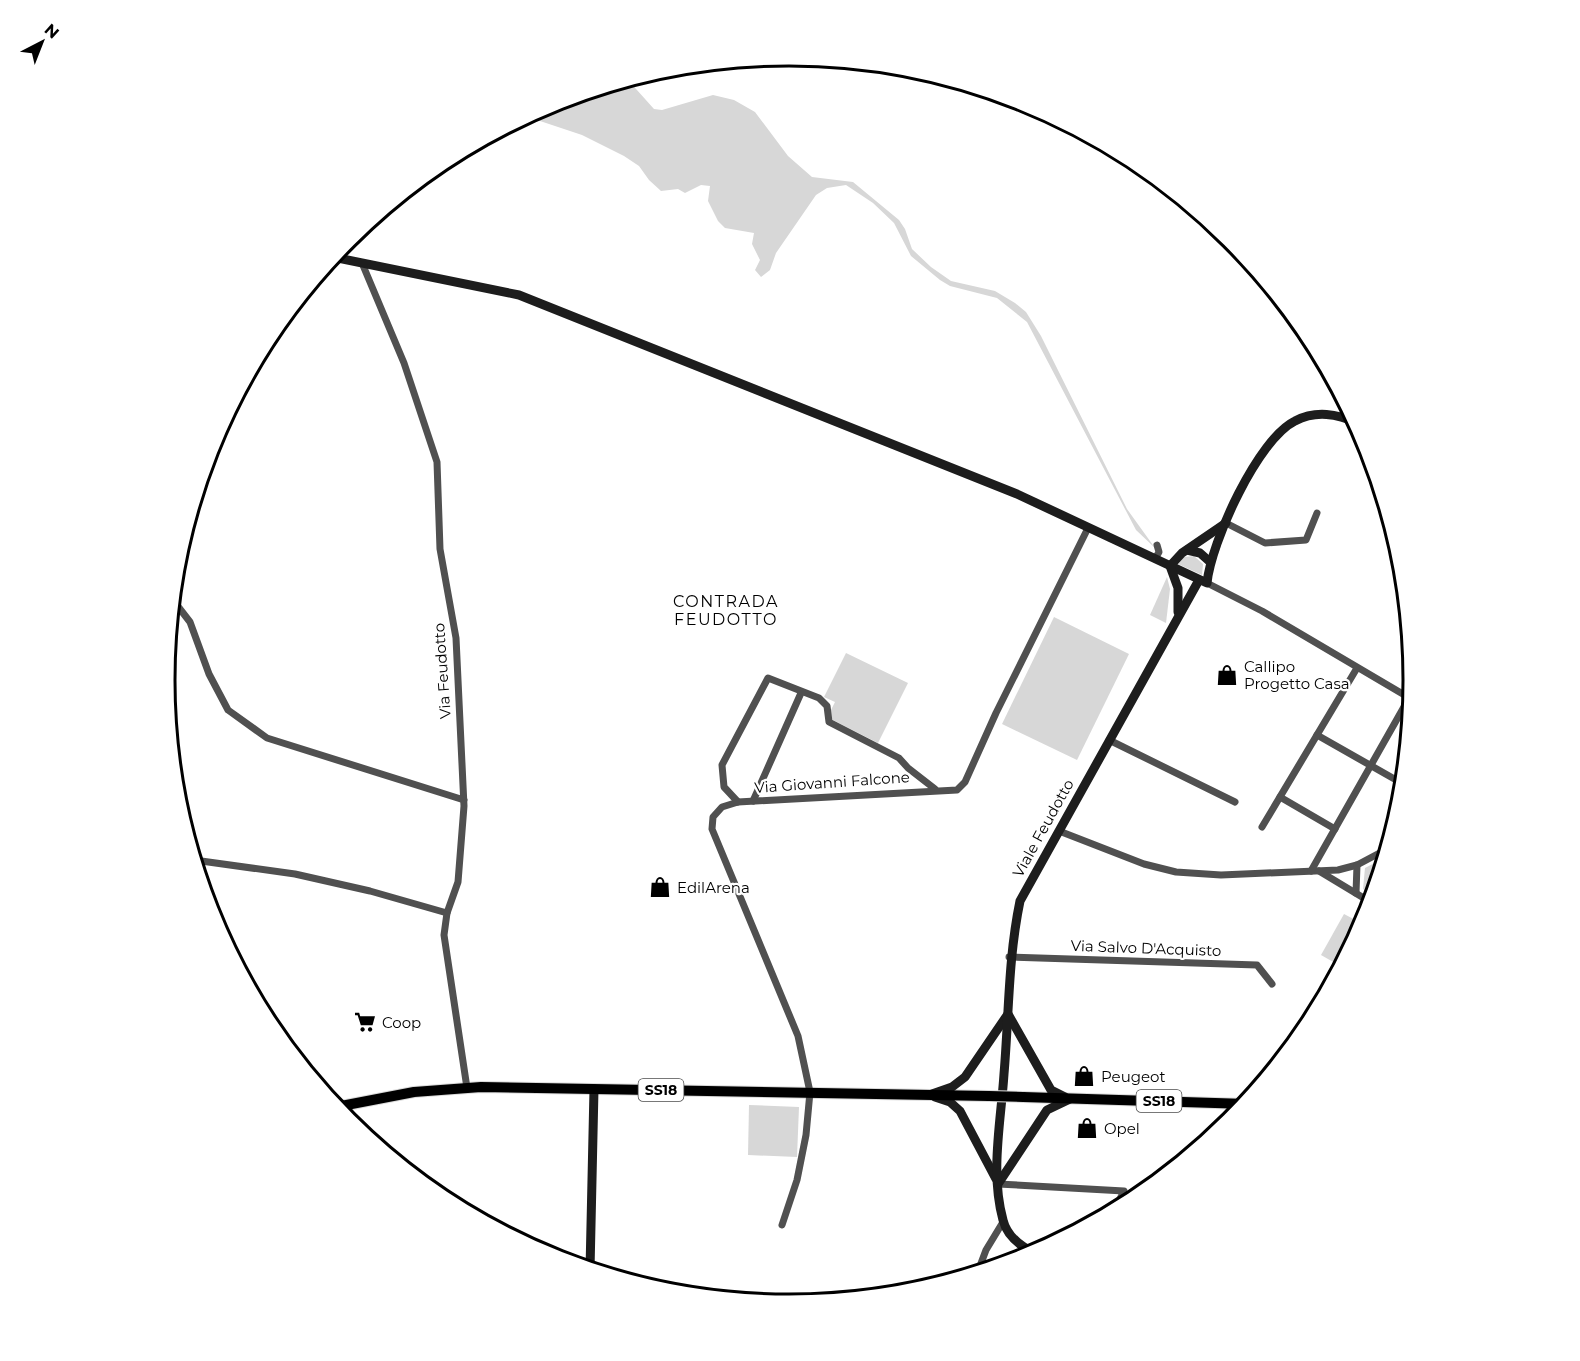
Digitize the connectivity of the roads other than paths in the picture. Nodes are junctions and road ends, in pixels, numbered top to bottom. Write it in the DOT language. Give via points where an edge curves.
graph roads {
  1 [pos="343,259"];
  2 [pos="362,263"];
  3 [pos="1345,417"];
  4 [pos="1317,513"];
  5 [pos="1226,523"];
  6 [pos="1088,528"];
  7 [pos="1157,545"];
  8 [pos="1187,550"];
  9 [pos="1155,559"];
  10 [pos="1209,561"];
  11 [pos="1170,566"];
  12 [pos="1189,575"];
  13 [pos="1203,581"];
  14 [pos="180,609"];
  15 [pos="1180,610"];
  16 [pos="1357,668"];
  17 [pos="801,693"];
  18 [pos="1404,695"];
  19 [pos="1403,712"];
  20 [pos="1317,735"];
  21 [pos="1109,740"];
  22 [pos="1371,765"];
  23 [pos="1396,780"];
  24 [pos="935,789"];
  25 [pos="1280,798"];
  26 [pos="464,800"];
  27 [pos="753,801"];
  28 [pos="738,802"];
  29 [pos="1234,802"];
  30 [pos="1262,827"];
  31 [pos="1335,829"];
  32 [pos="1059,831"];
  33 [pos="1380,853"];
  34 [pos="203,861"];
  35 [pos="1357,865"];
  36 [pos="1315,871"];
  37 [pos="1356,893"];
  38 [pos="1365,898"];
  39 [pos="447,913"];
  40 [pos="1010,957"];
  41 [pos="1272,984"];
  42 [pos="1008,1014"];
  43 [pos="467,1088"];
  44 [pos="594,1089"];
  45 [pos="810,1092"];
  46 [pos="930,1095"];
  47 [pos="1070,1099"];
  48 [pos="1236,1104"];
  49 [pos="346,1105"];
  50 [pos="998,1184"];
  51 [pos="1120,1198"];
  52 [pos="1003,1222"];
  53 [pos="782,1226"];
  54 [pos="1024,1248"];
  55 [pos="590,1261"];
  56 [pos="981,1264"];
  1 -- 2 [label="street"];
  2 -- 6 [label="street" via="519,296 1017,494"];
  2 -- 26 [label="street, Via Feudotto" via="404,363 437,462 440,549 456,638"];
  3 -- 5 [label="street" via="1322,414 1296,420 1270,441"];
  4 -- 5 [label="street" via="1306,540 1265,543"];
  5 -- 8 [label="street"];
  5 -- 10 [label="street"];
  6 -- 9 [label="street"];
  6 -- 24 [label="street, Via Giovanni Falcone" via="965,782 957,790"];
  7 -- 9 [label="street"];
  8 -- 10 [label="street" via="1200,553"];
  8 -- 11 [label="street"];
  9 -- 11 [label="street"];
  10 -- 13 [label="street"];
  11 -- 12 [label="street"];
  11 -- 15 [label="street"];
  12 -- 13 [label="street"];
  12 -- 15 [label="street"];
  13 -- 15 [label="street"];
  13 -- 16 [label="street"];
  14 -- 26 [label="street" via="190,622 208,674 228,710 267,738"];
  15 -- 21 [label="street, Viale Feudotto"];
  16 -- 18 [label="street"];
  16 -- 20 [label="street"];
  17 -- 24 [label="street" via="819,698 826,706 828,722 899,758"];
  17 -- 27 [label="street"];
  17 -- 28 [label="street" via="768,678 722,765 724,787"];
  19 -- 22 [label="street"];
  20 -- 22 [label="street"];
  20 -- 25 [label="street"];
  21 -- 29 [label="street"];
  21 -- 32 [label="street, Viale Feudotto"];
  22 -- 23 [label="street"];
  22 -- 31 [label="street"];
  24 -- 27 [label="street, Via Giovanni Falcone"];
  25 -- 30 [label="street"];
  25 -- 31 [label="street"];
  26 -- 39 [label="street, Via Feudotto" via="459,882"];
  27 -- 28 [label="street, Via Giovanni Falcone"];
  28 -- 45 [label="street, Via Giovanni Falcone" via="722,807 712,817 712,830 798,1036"];
  31 -- 36 [label="street"];
  32 -- 36 [label="street" via="1144,864 1176,872"];
  32 -- 40 [label="street, Viale Feudotto" via="1020,901"];
  33 -- 35 [label="street"];
  34 -- 39 [label="street" via="295,874"];
  35 -- 36 [label="street"];
  35 -- 37 [label="street"];
  36 -- 37 [label="street"];
  37 -- 38 [label="street"];
  39 -- 43 [label="street, Via Feudotto" via="444,935"];
  40 -- 41 [label="street, Via Salvo D'Acquisto" via="1257,965"];
  40 -- 42 [label="street, Viale Feudotto"];
  42 -- 46 [label="street" via="965,1077"];
  42 -- 47 [label="street" via="1051,1090"];
  42 -- 50 [label="street, Viale Feudotto" via="999,1115"];
  43 -- 44 [label="main road, SS18"];
  43 -- 49 [label="main road, SS18" via="414,1092"];
  44 -- 45 [label="main road, SS18"];
  44 -- 55 [label="street"];
  45 -- 46 [label="main road, SS18"];
  45 -- 53 [label="street" via="808,1126"];
  46 -- 47 [label="main road, SS18, bridge"];
  46 -- 50 [label="street" via="950,1102 960,1111"];
  47 -- 48 [label="main road, SS18"];
  47 -- 50 [label="street" via="1047,1110"];
  50 -- 51 [label="street" via="1124,1191"];
  50 -- 52 [label="street"];
  52 -- 54 [label="street"];
  52 -- 56 [label="street"];
}
